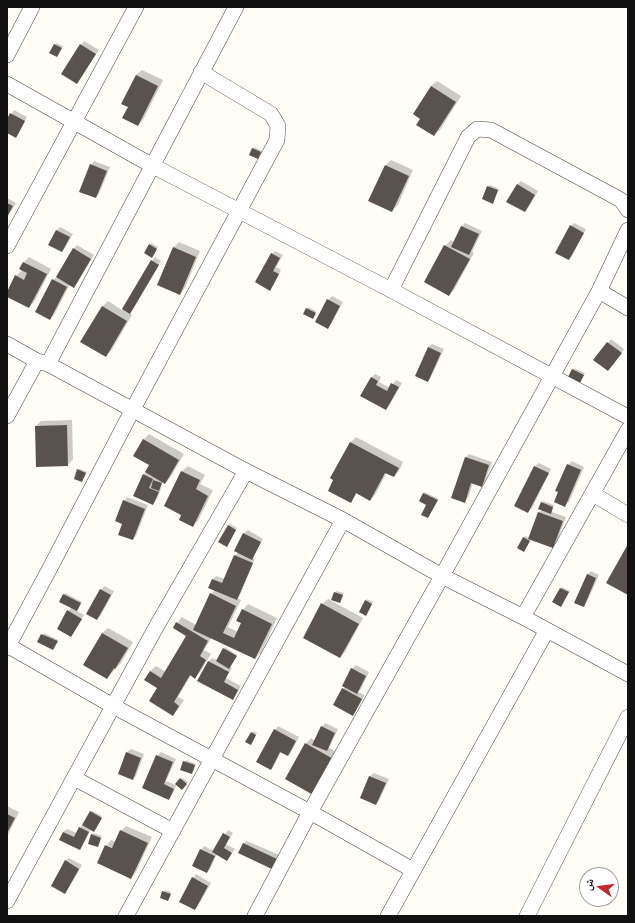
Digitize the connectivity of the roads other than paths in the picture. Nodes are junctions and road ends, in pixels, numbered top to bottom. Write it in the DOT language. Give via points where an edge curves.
graph roads {
  1 [pos="32,7"];
  2 [pos="136,7"];
  3 [pos="236,7"];
  4 [pos="7,54"];
  5 [pos="201,72"];
  6 [pos="7,84"];
  7 [pos="74,122"];
  8 [pos="152,166"];
  9 [pos="628,210"];
  10 [pos="238,212"];
  11 [pos="628,230"];
  12 [pos="7,246"];
  13 [pos="391,290"];
  14 [pos="599,291"];
  15 [pos="628,308"];
  16 [pos="7,344"];
  17 [pos="42,363"];
  18 [pos="552,377"];
  19 [pos="133,409"];
  20 [pos="7,416"];
  21 [pos="628,417"];
  22 [pos="628,430"];
  23 [pos="246,471"];
  24 [pos="593,494"];
  25 [pos="628,515"];
  26 [pos="344,520"];
  27 [pos="442,576"];
  28 [pos="523,617"];
  29 [pos="546,630"];
  30 [pos="7,646"];
  31 [pos="628,674"];
  32 [pos="113,706"];
  33 [pos="628,717"];
  34 [pos="212,760"];
  35 [pos="74,778"];
  36 [pos="310,812"];
  37 [pos="173,831"];
  38 [pos="413,870"];
  39 [pos="7,901"];
  40 [pos="126,916"];
  41 [pos="255,916"];
  42 [pos="388,916"];
  43 [pos="527,916"];
  1 -- 4 [label="street"];
  2 -- 7 [label="street"];
  3 -- 5 [label="street"];
  5 -- 8 [label="street"];
  5 -- 10 [label="street" via="271,114 278,126 277,140"];
  6 -- 7 [label="street"];
  7 -- 8 [label="street"];
  7 -- 12 [label="street"];
  8 -- 10 [label="street"];
  8 -- 17 [label="street"];
  9 -- 13 [label="street" via="621,200 491,130 477,129 468,138"];
  10 -- 13 [label="street"];
  10 -- 19 [label="street"];
  11 -- 14 [label="street"];
  13 -- 18 [label="street"];
  14 -- 15 [label="street"];
  14 -- 18 [label="street"];
  16 -- 17 [label="street"];
  17 -- 19 [label="street"];
  17 -- 20 [label="street"];
  18 -- 21 [label="street"];
  18 -- 27 [label="street"];
  19 -- 23 [label="street"];
  19 -- 30 [label="street"];
  22 -- 24 [label="street"];
  23 -- 26 [label="street"];
  23 -- 32 [label="street"];
  24 -- 25 [label="street"];
  24 -- 28 [label="street"];
  26 -- 27 [label="street"];
  26 -- 34 [label="street"];
  27 -- 28 [label="street"];
  27 -- 36 [label="street"];
  28 -- 29 [label="street"];
  29 -- 31 [label="street"];
  29 -- 38 [label="street"];
  30 -- 32 [label="street"];
  32 -- 34 [label="street"];
  32 -- 35 [label="street"];
  33 -- 43 [label="street"];
  34 -- 36 [label="street"];
  34 -- 37 [label="street"];
  35 -- 37 [label="street"];
  35 -- 39 [label="street"];
  36 -- 38 [label="street"];
  36 -- 41 [label="street"];
  37 -- 40 [label="street"];
  38 -- 42 [label="street"];
}
